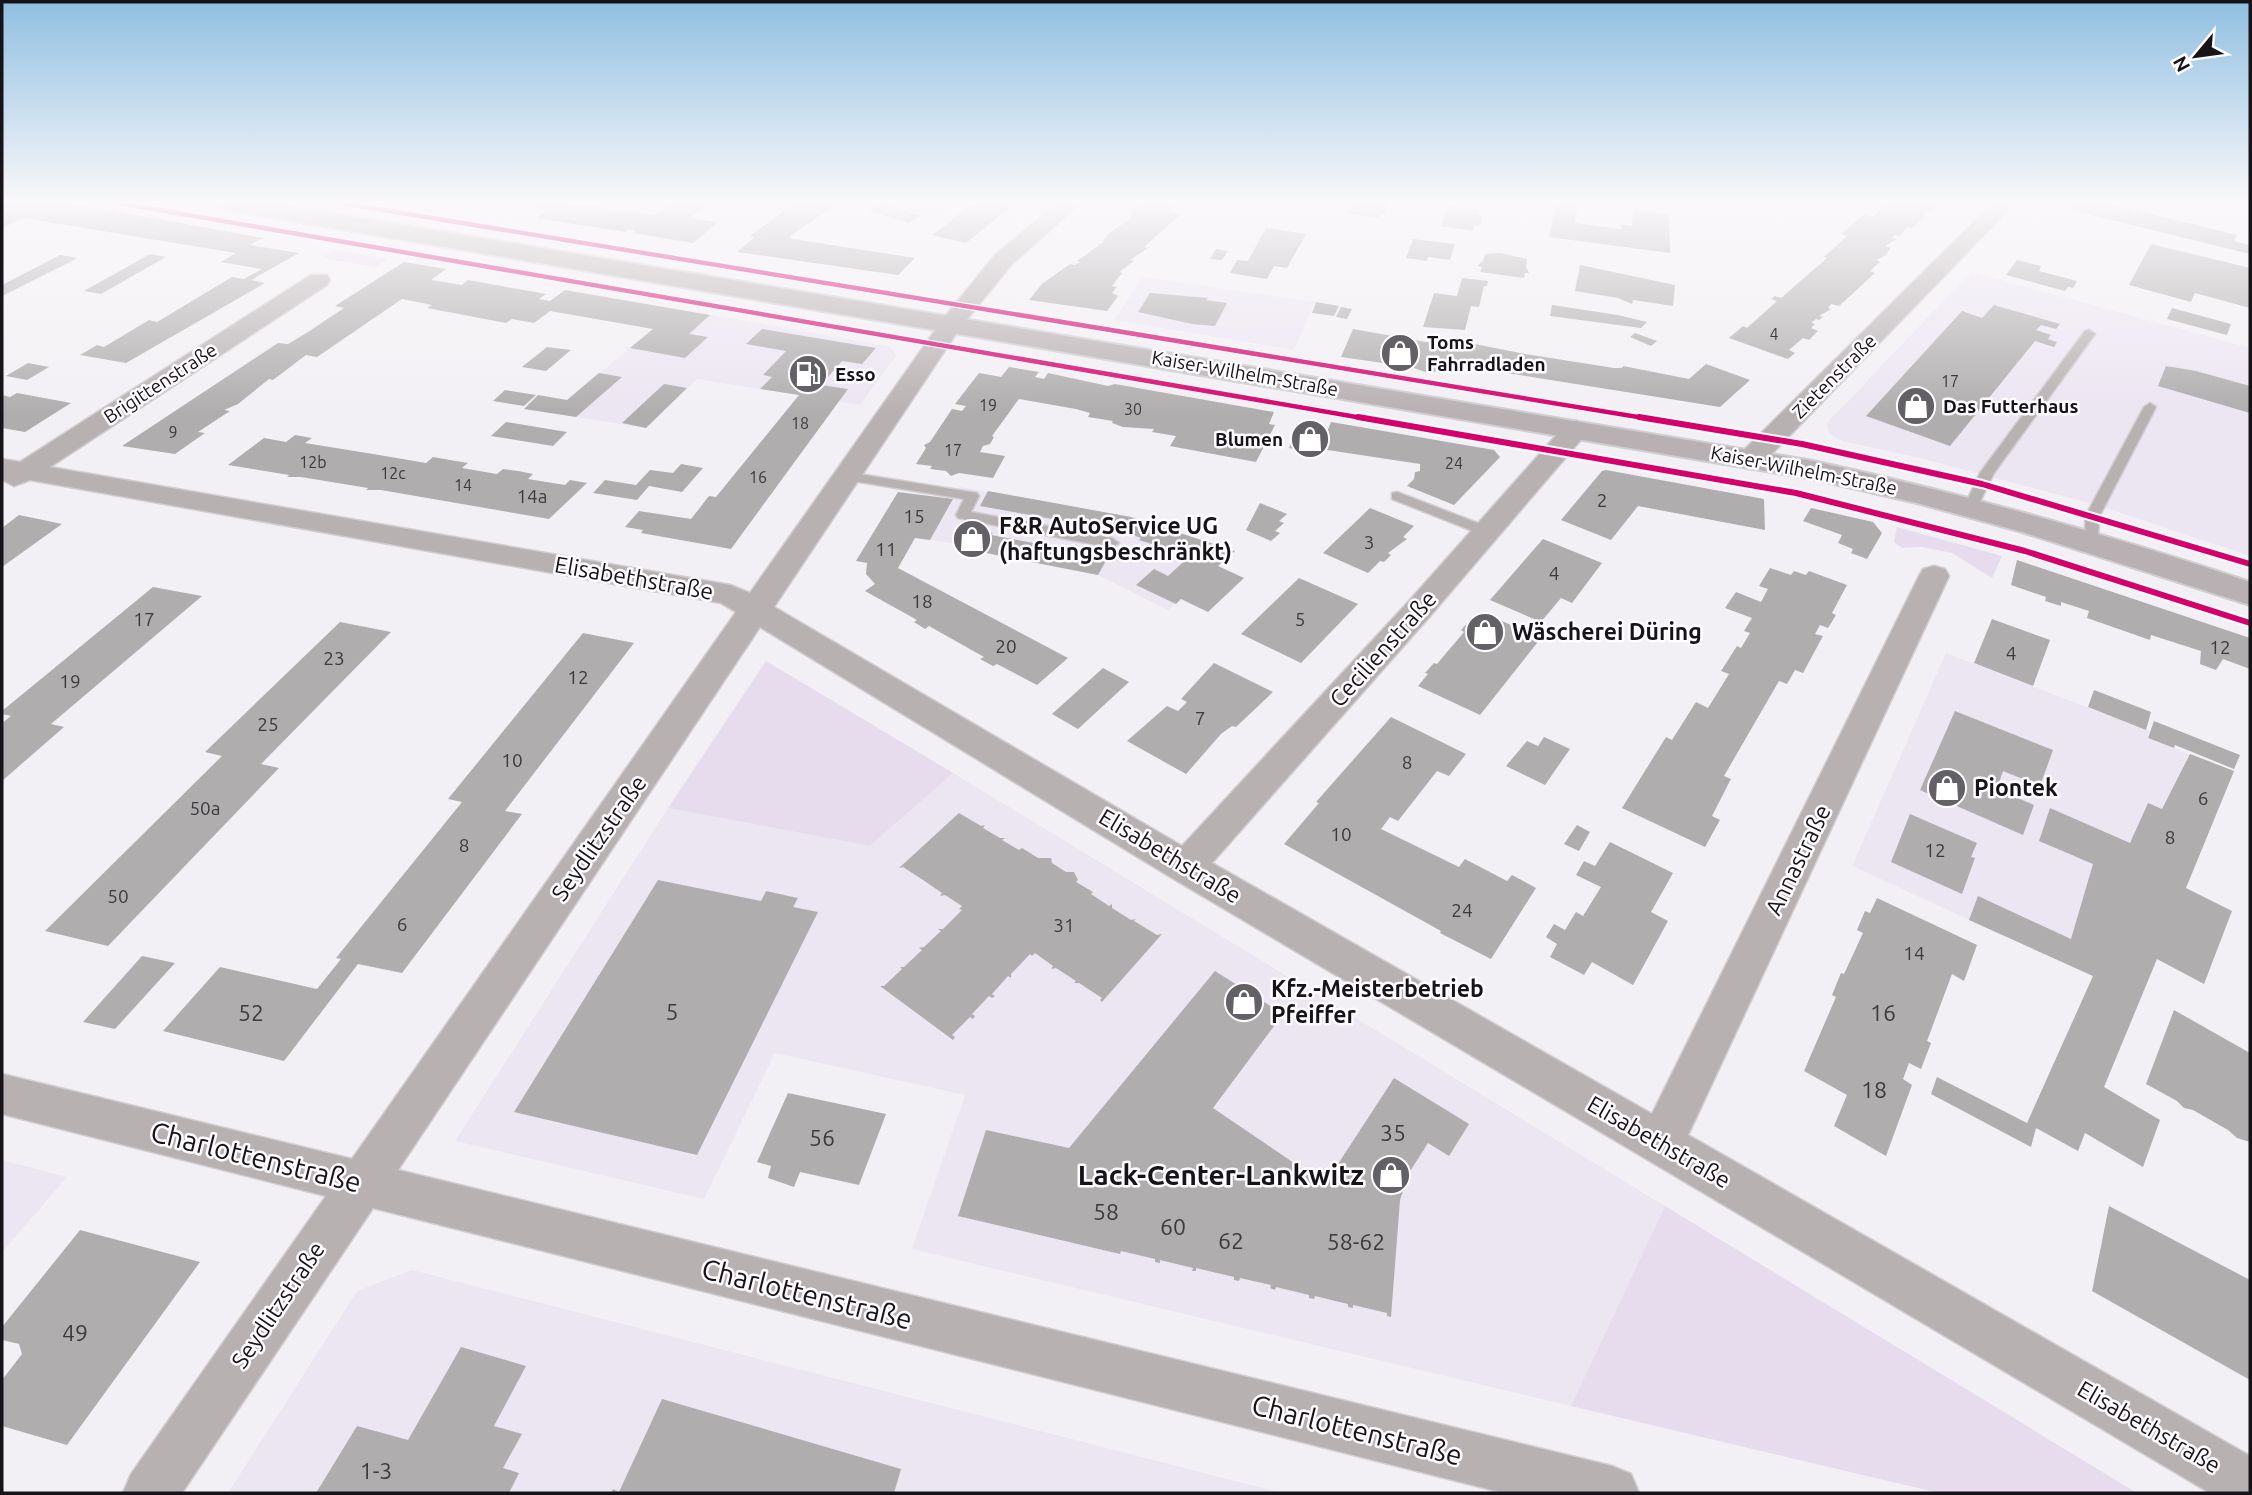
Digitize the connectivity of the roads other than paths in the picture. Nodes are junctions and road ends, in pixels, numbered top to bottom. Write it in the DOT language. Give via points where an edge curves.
graph roads {
  1 [pos="645,273"];
  2 [pos="993,273"];
  3 [pos="1936,273"];
  4 [pos="319,280"];
  5 [pos="951,324"];
  6 [pos="2089,334"];
  7 [pos="2150,407"];
  8 [pos="1576,429"];
  9 [pos="1752,458"];
  10 [pos="9,475"];
  11 [pos="846,476"];
  12 [pos="1397,496"];
  13 [pos="1971,508"];
  14 [pos="1488,532"];
  15 [pos="2091,541"];
  16 [pos="1112,543"];
  17 [pos="1934,576"];
  18 [pos="2250,594"];
  19 [pos="755,611"];
  20 [pos="1186,867"];
  21 [pos="2,1094"];
  22 [pos="1661,1143"];
  23 [pos="360,1183"];
  24 [pos="2250,1486"];
  25 [pos="150,1493"];
  26 [pos="1612,1493"];
  1 -- 5 [label="main road, Kaiser-Wilhelm-Straße"];
  2 -- 5 [label="street, Seydlitzstraße"];
  3 -- 9 [label="street, Zietenstraße"];
  4 -- 10 [label="street, Brigittenstraße"];
  5 -- 8 [label="main road, Kaiser-Wilhelm-Straße"];
  5 -- 11 [label="street, Seydlitzstraße"];
  6 -- 13 [label="lane" via="1987,473"];
  7 -- 15 [label="lane" via="2092,517"];
  8 -- 9 [label="main road, Kaiser-Wilhelm-Straße"];
  8 -- 14 [label="street, Cecilienstraße"];
  9 -- 13 [label="main road, Kaiser-Wilhelm-Straße"];
  10 -- 19 [label="street, Elisabethstraße" via="730,595"];
  11 -- 16 [label="lane" via="972,496 963,514"];
  11 -- 19 [label="street, Seydlitzstraße"];
  12 -- 14 [label="lane"];
  13 -- 15 [label="main road, Kaiser-Wilhelm-Straße"];
  14 -- 20 [label="street, Cecilienstraße"];
  15 -- 18 [label="main road, Kaiser-Wilhelm-Straße"];
  17 -- 22 [label="street, Annastraße"];
  19 -- 20 [label="street, Elisabethstraße"];
  19 -- 23 [label="street, Seydlitzstraße"];
  20 -- 22 [label="street, Elisabethstraße"];
  21 -- 23 [label="street, Charlottenstraße"];
  22 -- 24 [label="street, Elisabethstraße"];
  23 -- 25 [label="street, Seydlitzstraße"];
  23 -- 26 [label="street, Charlottenstraße"];
}
